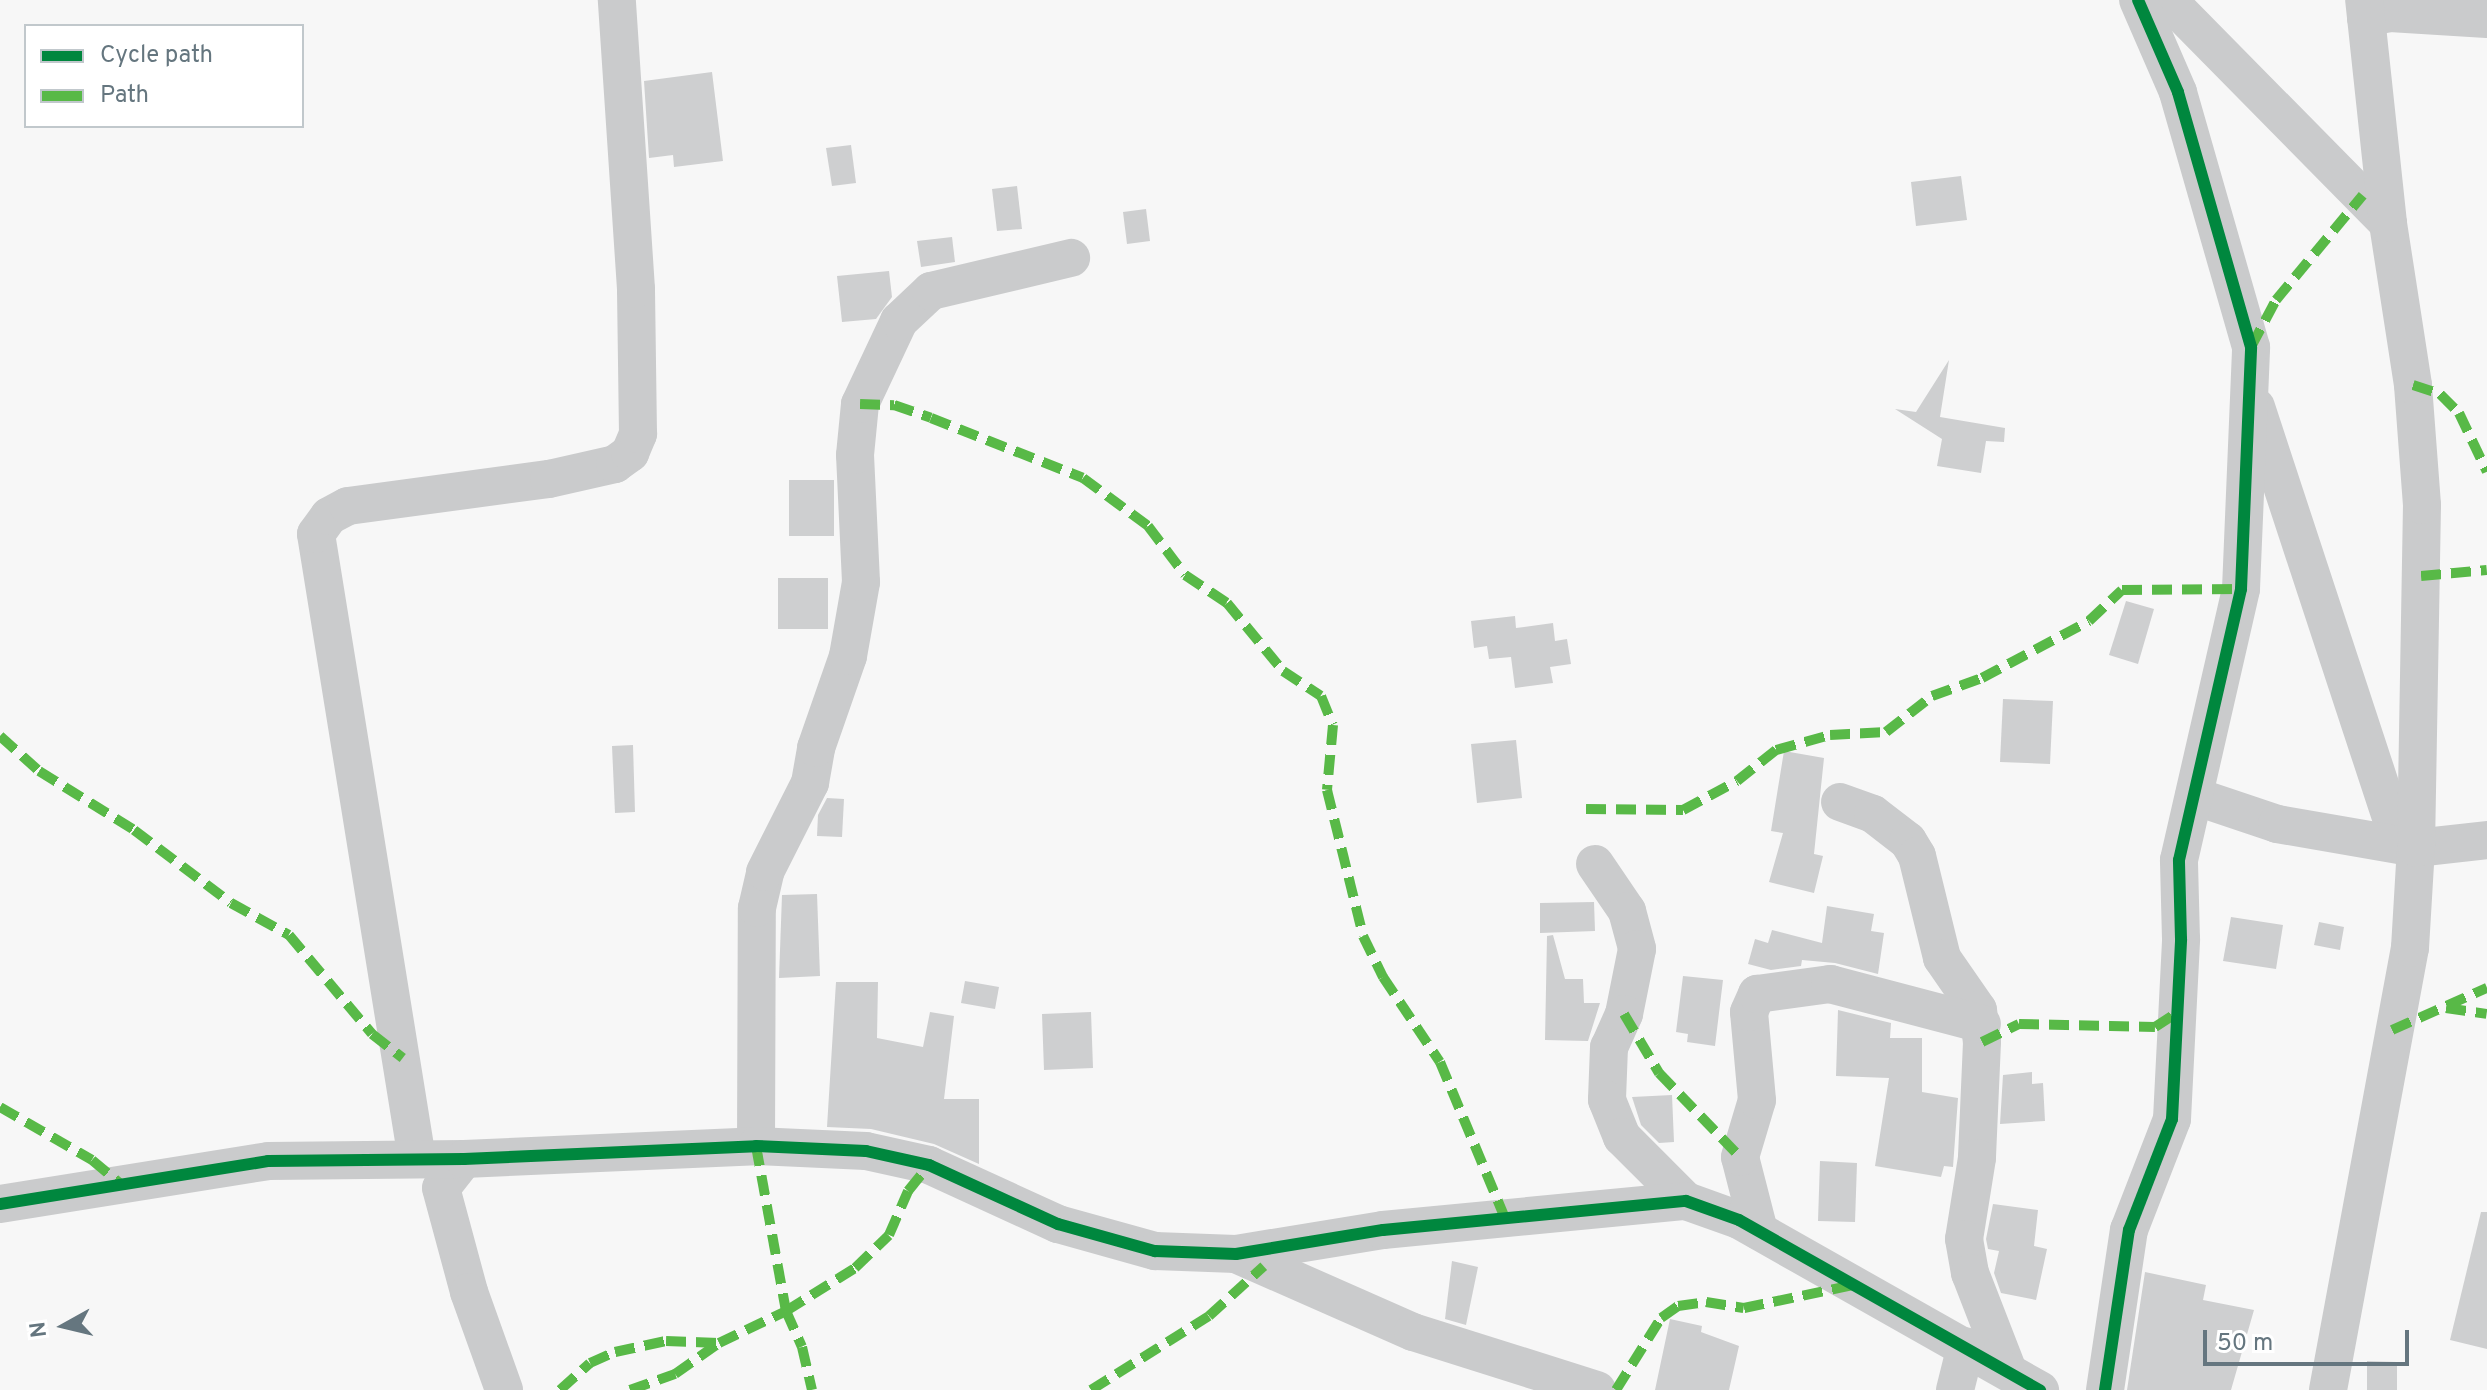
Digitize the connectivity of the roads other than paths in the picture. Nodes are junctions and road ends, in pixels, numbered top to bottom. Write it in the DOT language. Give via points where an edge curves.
graph roads {
  1 [pos="617,0"];
  2 [pos="2138,0"];
  3 [pos="2168,0"];
  4 [pos="2365,9"];
  5 [pos="2487,19"];
  6 [pos="2388,223"];
  7 [pos="1071,258"];
  8 [pos="2250,394"];
  9 [pos="2194,796"];
  10 [pos="1840,802"];
  11 [pos="2487,840"];
  12 [pos="2408,845"];
  13 [pos="1595,864"];
  14 [pos="1982,1024"];
  15 [pos="756,1146"];
  16 [pos="417,1159"];
  17 [pos="464,1159"];
  18 [pos="1686,1201"];
  19 [pos="0,1204"];
  20 [pos="1759,1231"];
  21 [pos="1236,1254"];
  22 [pos="1966,1346"];
  23 [pos="2008,1371"];
  24 [pos="504,1390"];
  25 [pos="1597,1390"];
  26 [pos="1955,1390"];
  27 [pos="2040,1390"];
  28 [pos="2105,1390"];
  29 [pos="2328,1390"];
  1 -- 16 [label="street" via="636,289 638,434 630,453 615,464 549,479 348,506 329,516 316,534"];
  2 -- 8 [label="street" via="2178,92 2189,145 2227,250 2251,347"];
  3 -- 6 [label="street"];
  4 -- 5 [label="street"];
  4 -- 6 [label="street"];
  6 -- 12 [label="street" via="2413,385 2422,505"];
  7 -- 15 [label="street" via="931,291 899,321 860,404 855,455 861,582 848,656 816,748 810,783 765,872 757,908"];
  8 -- 9 [label="street" via="2241,589"];
  8 -- 12 [label="street"];
  9 -- 12 [label="street" via="2313,832"];
  9 -- 28 [label="street" via="2179,860 2181,939 2172,1119 2129,1230"];
  10 -- 14 [label="street" via="1873,814 1908,841 1917,856 1942,958"];
  11 -- 12 [label="street"];
  12 -- 29 [label="street" via="2410,948"];
  13 -- 18 [label="street" via="1627,911 1637,949 1624,1014 1609,1047 1607,1100 1622,1137"];
  14 -- 20 [label="street" via="1830,984 1757,994 1749,1012 1757,1100 1740,1157"];
  14 -- 23 [label="street" via="1977,1158 1964,1239 1970,1273"];
  15 -- 17 [label="street"];
  15 -- 21 [label="street" via="898,1157 971,1180 1058,1224 1155,1251"];
  16 -- 17 [label="street"];
  16 -- 19 [label="street" via="268,1161"];
  17 -- 24 [label="street" via="441,1188 469,1292"];
  18 -- 20 [label="street"];
  18 -- 21 [label="street" via="1383,1230"];
  20 -- 22 [label="street"];
  21 -- 25 [label="street" via="1413,1332"];
  22 -- 23 [label="street"];
  22 -- 26 [label="street"];
  23 -- 27 [label="street"];
}
